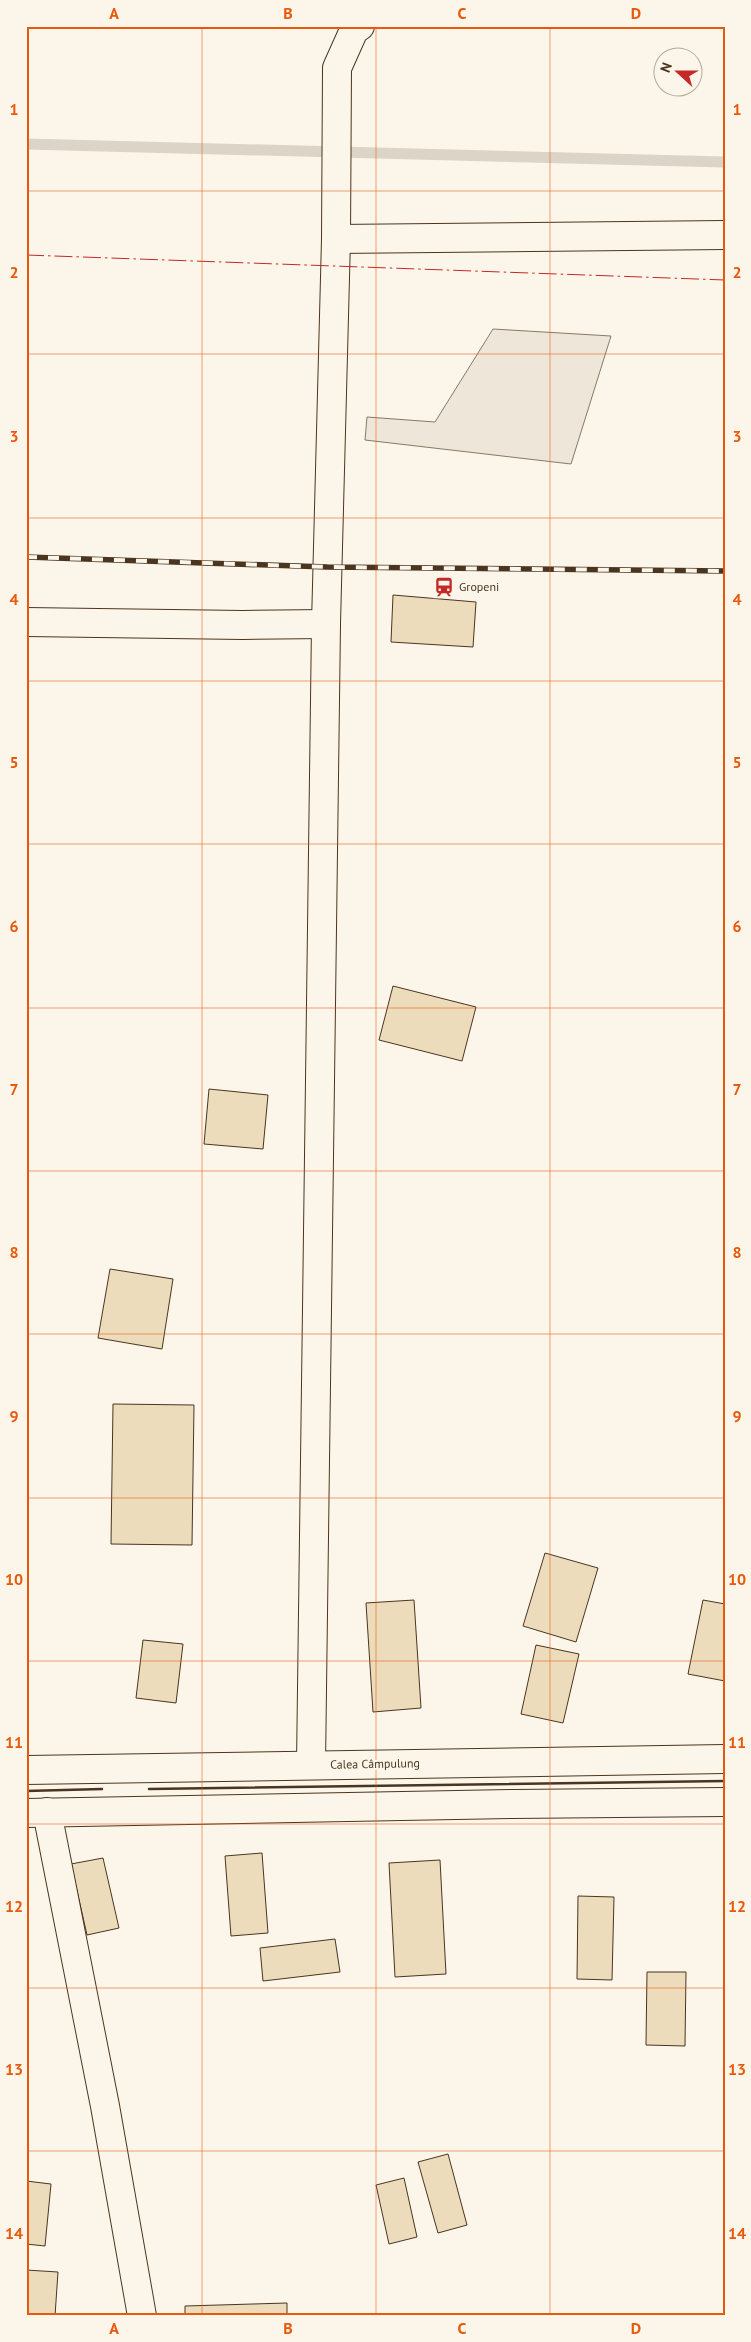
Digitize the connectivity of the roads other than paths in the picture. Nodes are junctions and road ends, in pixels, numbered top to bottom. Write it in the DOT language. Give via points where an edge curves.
graph roads {
  1 [pos="360,26"];
  2 [pos="725,235"];
  3 [pos="336,239"];
  4 [pos="26,622"];
  5 [pos="326,624"];
  6 [pos="725,1759"];
  7 [pos="311,1765"];
  8 [pos="26,1770"];
  9 [pos="725,1802"];
  10 [pos="37,1812"];
  11 [pos="142,2316"];
  1 -- 3 [label="main road" via="354,30 337,68"];
  2 -- 3 [label="main road"];
  3 -- 5 [label="main road"];
  4 -- 5 [label="main road" via="243,626"];
  5 -- 7 [label="main road"];
  6 -- 7 [label="main road, Calea Câmpulung"];
  7 -- 8 [label="main road, Calea Câmpulung"];
  9 -- 10 [label="main road"];
  10 -- 11 [label="main road" via="105,2106"];
}
